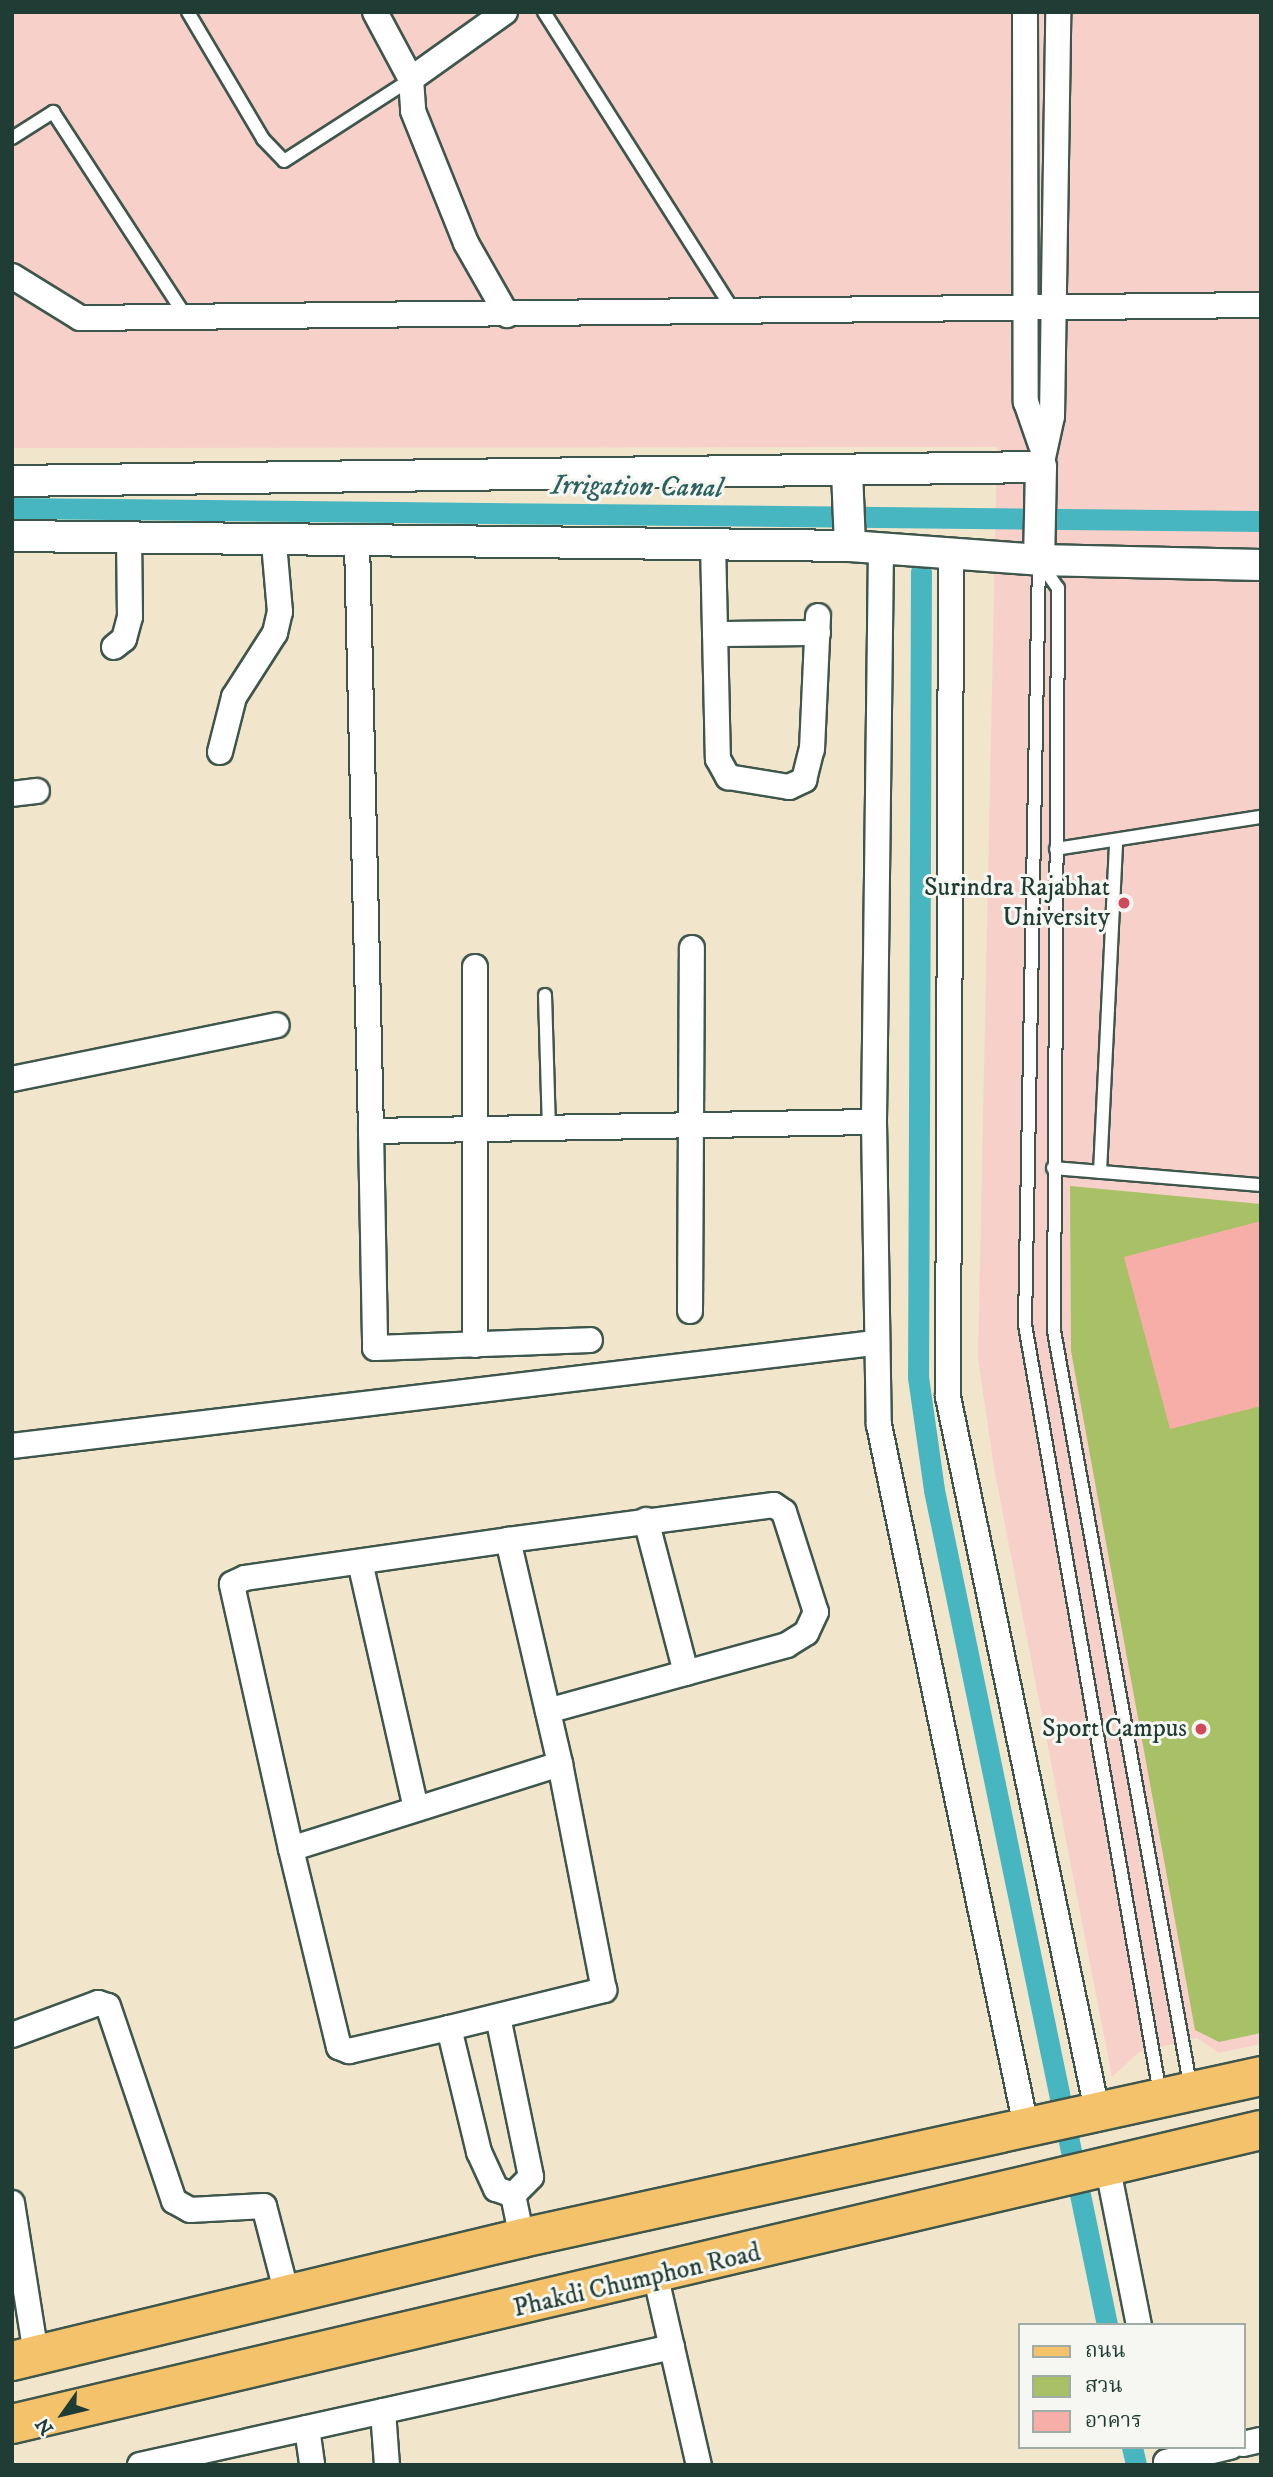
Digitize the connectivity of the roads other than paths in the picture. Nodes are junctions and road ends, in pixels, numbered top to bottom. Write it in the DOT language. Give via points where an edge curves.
graph roads {
  1 [pos="188,12"];
  2 [pos="375,12"];
  3 [pos="505,12"];
  4 [pos="544,12"];
  5 [pos="1025,12"];
  6 [pos="1058,12"];
  7 [pos="411,79"];
  8 [pos="12,138"];
  9 [pos="12,275"];
  10 [pos="1261,305"];
  11 [pos="1051,310"];
  12 [pos="1026,312"];
  13 [pos="735,313"];
  14 [pos="507,314"];
  15 [pos="186,317"];
  16 [pos="1041,466"];
  17 [pos="848,480"];
  18 [pos="12,481"];
  19 [pos="12,536"];
  20 [pos="129,538"];
  21 [pos="850,539"];
  22 [pos="356,542"];
  23 [pos="274,543"];
  24 [pos="713,543"];
  25 [pos="881,548"];
  26 [pos="1039,553"];
  27 [pos="951,554"];
  28 [pos="1261,565"];
  29 [pos="715,634"];
  30 [pos="114,647"];
  31 [pos="220,752"];
  32 [pos="37,791"];
  33 [pos="12,794"];
  34 [pos="1261,817"];
  35 [pos="1116,840"];
  36 [pos="1056,849"];
  37 [pos="692,948"];
  38 [pos="475,967"];
  39 [pos="545,995"];
  40 [pos="277,1025"];
  41 [pos="12,1079"];
  42 [pos="874,1122"];
  43 [pos="688,1124"];
  44 [pos="549,1127"];
  45 [pos="473,1129"];
  46 [pos="371,1131"];
  47 [pos="1053,1168"];
  48 [pos="1100,1172"];
  49 [pos="1261,1185"];
  50 [pos="690,1311"];
  51 [pos="590,1340"];
  52 [pos="875,1343"];
  53 [pos="475,1345"];
  54 [pos="12,1446"];
  55 [pos="646,1520"];
  56 [pos="508,1540"];
  57 [pos="360,1562"];
  58 [pos="686,1673"];
  59 [pos="548,1711"];
  60 [pos="560,1763"];
  61 [pos="416,1810"];
  62 [pos="292,1849"];
  63 [pos="498,2017"];
  64 [pos="449,2028"];
  65 [pos="12,2035"];
  66 [pos="1261,2076"];
  67 [pos="1176,2097"];
  68 [pos="1092,2117"];
  69 [pos="1032,2130"];
  70 [pos="1261,2130"];
  71 [pos="1100,2170"];
  72 [pos="513,2195"];
  73 [pos="12,2203"];
  74 [pos="522,2238"];
  75 [pos="656,2278"];
  76 [pos="287,2294"];
  77 [pos="1138,2323"];
  78 [pos="672,2347"];
  79 [pos="24,2358"];
  80 [pos="383,2411"];
  81 [pos="12,2424"];
  82 [pos="307,2428"];
  83 [pos="1218,2449"];
  84 [pos="1165,2458"];
  85 [pos="140,2465"];
  86 [pos="312,2465"];
  87 [pos="387,2465"];
  88 [pos="699,2465"];
  1 -- 7 [label="lane" via="263,139 284,161"];
  2 -- 7 [label="street"];
  3 -- 7 [label="street"];
  4 -- 13 [label="lane"];
  5 -- 12 [label="street"];
  6 -- 11 [label="street"];
  7 -- 14 [label="street" via="413,111 456,219"];
  8 -- 15 [label="lane" via="53,112"];
  9 -- 15 [label="street" via="80,318"];
  10 -- 11 [label="street"];
  11 -- 12 [label="street"];
  11 -- 16 [label="street" via="1052,416"];
  12 -- 13 [label="street"];
  12 -- 16 [label="street" via="1026,402"];
  13 -- 14 [label="street"];
  14 -- 15 [label="street"];
  16 -- 17 [label="street"];
  16 -- 26 [label="street"];
  17 -- 18 [label="street"];
  17 -- 21 [label="street"];
  19 -- 20 [label="street"];
  20 -- 23 [label="street"];
  20 -- 30 [label="street" via="130,617 124,639"];
  21 -- 24 [label="street"];
  21 -- 25 [label="street"];
  22 -- 23 [label="street"];
  22 -- 24 [label="street"];
  22 -- 46 [label="street"];
  23 -- 31 [label="street" via="281,612 275,633 234,697"];
  24 -- 29 [label="street"];
  25 -- 27 [label="street"];
  25 -- 42 [label="street"];
  26 -- 27 [label="street"];
  26 -- 28 [label="street"];
  26 -- 36 [label="lane" via="1058,588"];
  26 -- 67 [label="lane" via="1025,1325"];
  27 -- 68 [label="street" via="948,1397"];
  29 -- 29 [label="street" via="818,625 808,771 789,787 734,780 722,770"];
  32 -- 33 [label="street"];
  34 -- 35 [label="lane"];
  35 -- 36 [label="lane"];
  35 -- 48 [label="lane"];
  36 -- 47 [label="lane"];
  37 -- 43 [label="street"];
  38 -- 45 [label="street"];
  39 -- 44 [label="lane"];
  40 -- 41 [label="street"];
  42 -- 43 [label="street"];
  42 -- 52 [label="street"];
  43 -- 44 [label="street"];
  43 -- 50 [label="street"];
  44 -- 45 [label="street"];
  45 -- 46 [label="street"];
  45 -- 53 [label="street"];
  46 -- 53 [label="street" via="373,1345"];
  47 -- 48 [label="lane"];
  47 -- 67 [label="lane" via="1059,1377"];
  48 -- 49 [label="lane"];
  51 -- 53 [label="street"];
  52 -- 54 [label="street"];
  52 -- 69 [label="street" via="886,1468"];
  55 -- 56 [label="street"];
  55 -- 58 [label="street"];
  55 -- 58 [label="street" via="774,1505 784,1512 816,1612 806,1633 787,1645"];
  56 -- 57 [label="street"];
  56 -- 59 [label="street"];
  57 -- 61 [label="street"];
  57 -- 62 [label="street" via="232,1584"];
  58 -- 59 [label="street"];
  59 -- 60 [label="street"];
  60 -- 61 [label="street"];
  60 -- 63 [label="street" via="604,1990"];
  61 -- 62 [label="street"];
  62 -- 64 [label="street" via="339,2047 349,2051"];
  63 -- 64 [label="street"];
  63 -- 72 [label="street" via="531,2177"];
  64 -- 72 [label="street" via="479,2152 496,2189"];
  65 -- 76 [label="street" via="98,2003 108,2006 174,2201 190,2210 264,2206"];
  66 -- 67 [label="main road"];
  67 -- 68 [label="main road"];
  68 -- 69 [label="main road"];
  69 -- 74 [label="main road"];
  70 -- 71 [label="main road, Phakdi Chumphon Road"];
  71 -- 75 [label="main road, Phakdi Chumphon Road"];
  71 -- 77 [label="street"];
  72 -- 74 [label="street"];
  73 -- 79 [label="street"];
  74 -- 76 [label="main road"];
  75 -- 78 [label="street"];
  75 -- 81 [label="main road, Phakdi Chumphon Road"];
  76 -- 79 [label="main road"];
  78 -- 80 [label="street"];
  78 -- 88 [label="street"];
  80 -- 82 [label="street"];
  80 -- 87 [label="street"];
  82 -- 85 [label="street"];
  82 -- 86 [label="street"];
  83 -- 84 [label="street"];
}
